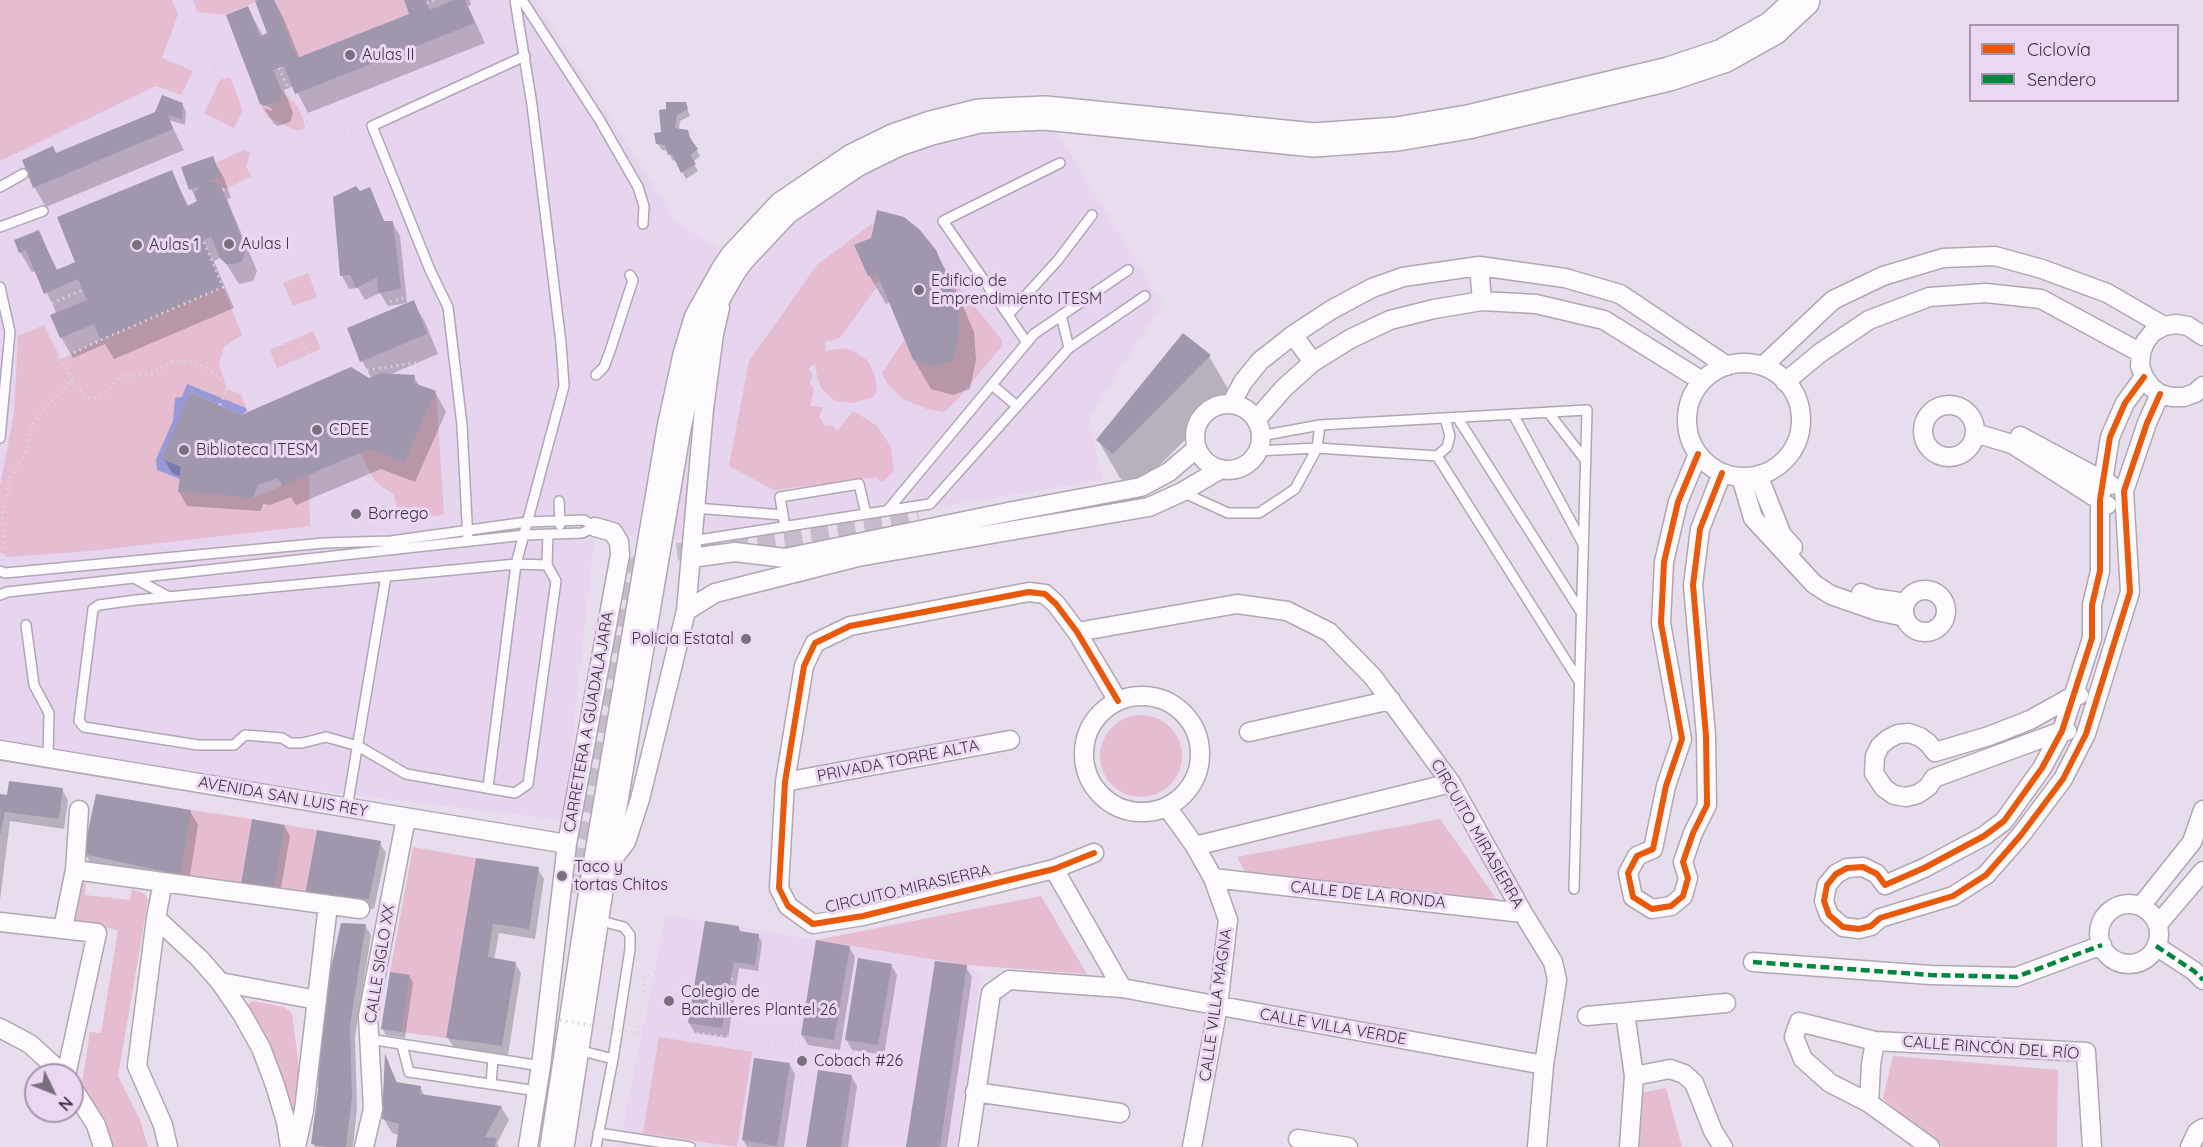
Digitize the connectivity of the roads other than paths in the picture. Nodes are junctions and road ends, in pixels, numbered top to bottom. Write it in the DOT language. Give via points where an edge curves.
graph roads {
  1 [pos="515,0"];
  2 [pos="522,0"];
  3 [pos="1803,0"];
  4 [pos="525,56"];
  5 [pos="1060,163"];
  6 [pos="23,174"];
  7 [pos="0,187"];
  8 [pos="43,211"];
  9 [pos="1092,215"];
  10 [pos="643,224"];
  11 [pos="0,227"];
  12 [pos="1479,266"];
  13 [pos="1128,270"];
  14 [pos="728,271"];
  15 [pos="630,275"];
  16 [pos="0,286"];
  17 [pos="1145,296"];
  18 [pos="1482,301"];
  19 [pos="1008,315"];
  20 [pos="1062,315"];
  21 [pos="2164,326"];
  22 [pos="1293,335"];
  23 [pos="2203,336"];
  24 [pos="1027,343"];
  25 [pos="1070,348"];
  26 [pos="2141,353"];
  27 [pos="1313,362"];
  28 [pos="1727,366"];
  29 [pos="1763,366"];
  30 [pos="596,375"];
  31 [pos="2144,378"];
  32 [pos="1702,381"];
  33 [pos="1785,382"];
  34 [pos="992,385"];
  35 [pos="2160,394"];
  36 [pos="2200,395"];
  37 [pos="1231,404"];
  38 [pos="1017,406"];
  39 [pos="1548,412"];
  40 [pos="1513,414"];
  41 [pos="1457,417"];
  42 [pos="1445,418"];
  43 [pos="1320,426"];
  44 [pos="1258,436"];
  45 [pos="0,438"];
  46 [pos="1197,448"];
  47 [pos="1317,448"];
  48 [pos="1698,454"];
  49 [pos="1437,456"];
  50 [pos="1586,461"];
  51 [pos="1221,469"];
  52 [pos="1722,473"];
  53 [pos="1749,476"];
  54 [pos="2102,481"];
  55 [pos="1141,487"];
  56 [pos="2124,491"];
  57 [pos="1182,492"];
  58 [pos="2100,500"];
  59 [pos="559,501"];
  60 [pos="1149,507"];
  61 [pos="695,508"];
  62 [pos="887,510"];
  63 [pos="1008,512"];
  64 [pos="866,514"];
  65 [pos="783,515"];
  66 [pos="2124,516"];
  67 [pos="920,519"];
  68 [pos="560,521"];
  69 [pos="527,522"];
  70 [pos="595,526"];
  71 [pos="785,527"];
  72 [pos="560,533"];
  73 [pos="548,534"];
  74 [pos="525,535"];
  75 [pos="468,536"];
  76 [pos="1583,544"];
  77 [pos="691,550"];
  78 [pos="516,564"];
  79 [pos="547,565"];
  80 [pos="33,571"];
  81 [pos="2,572"];
  82 [pos="386,576"];
  83 [pos="134,578"];
  84 [pos="34,589"];
  85 [pos="0,596"];
  86 [pos="169,597"];
  87 [pos="1906,610"];
  88 [pos="686,611"];
  89 [pos="1581,612"];
  90 [pos="26,625"];
  91 [pos="1077,632"];
  92 [pos="1580,681"];
  93 [pos="2099,693"];
  94 [pos="2073,696"];
  95 [pos="1391,700"];
  96 [pos="1118,701"];
  97 [pos="2062,731"];
  98 [pos="1249,732"];
  99 [pos="2086,734"];
  100 [pos="1706,736"];
  101 [pos="1682,739"];
  102 [pos="1010,740"];
  103 [pos="358,746"];
  104 [pos="0,750"];
  105 [pos="48,758"];
  106 [pos="785,782"];
  107 [pos="1451,783"];
  108 [pos="488,787"];
  109 [pos="1167,807"];
  110 [pos="347,808"];
  111 [pos="79,810"];
  112 [pos="2203,810"];
  113 [pos="406,818"];
  114 [pos="2004,821"];
  115 [pos="2021,835"];
  116 [pos="567,844"];
  117 [pos="1195,846"];
  118 [pos="2198,846"];
  119 [pos="1094,853"];
  120 [pos="1054,869"];
  121 [pos="75,870"];
  122 [pos="2203,871"];
  123 [pos="1213,878"];
  124 [pos="163,882"];
  125 [pos="585,885"];
  126 [pos="1574,889"];
  127 [pos="328,905"];
  128 [pos="2141,906"];
  129 [pos="360,909"];
  130 [pos="1523,913"];
  131 [pos="156,918"];
  132 [pos="592,919"];
  133 [pos="0,922"];
  134 [pos="2159,924"];
  135 [pos="63,928"];
  136 [pos="556,935"];
  137 [pos="2102,945"];
  138 [pos="2156,946"];
  139 [pos="1754,962"];
  140 [pos="2203,980"];
  141 [pos="220,981"];
  142 [pos="1122,988"];
  143 [pos="317,1000"];
  144 [pos="1726,1004"];
  145 [pos="1218,1006"];
  146 [pos="1625,1013"];
  147 [pos="1587,1016"];
  148 [pos="0,1028"];
  149 [pos="566,1034"];
  150 [pos="369,1039"];
  151 [pos="1875,1041"];
  152 [pos="402,1045"];
  153 [pos="493,1059"];
  154 [pos="613,1059"];
  155 [pos="51,1063"];
  156 [pos="68,1063"];
  157 [pos="1544,1065"];
  158 [pos="541,1066"];
  159 [pos="1634,1076"];
  160 [pos="491,1084"];
  161 [pos="537,1091"];
  162 [pos="975,1092"];
  163 [pos="1869,1103"];
  164 [pos="84,1106"];
  165 [pos="1120,1113"];
  166 [pos="2203,1128"];
  167 [pos="598,1133"];
  168 [pos="1298,1139"];
  169 [pos="1926,1146"];
  170 [pos="103,1147"];
  171 [pos="168,1147"];
  172 [pos="290,1147"];
  173 [pos="296,1147"];
  174 [pos="364,1147"];
  175 [pos="528,1147"];
  176 [pos="557,1147"];
  177 [pos="596,1147"];
  178 [pos="690,1147"];
  179 [pos="968,1147"];
  180 [pos="1192,1147"];
  181 [pos="1348,1147"];
  182 [pos="1537,1147"];
  183 [pos="1629,1147"];
  184 [pos="1723,1147"];
  185 [pos="2092,1147"];
  186 [pos="2190,1147"];
  1 -- 4 [label="lane"];
  2 -- 10 [label="lane" via="638,187 644,206"];
  3 -- 14 [label="highway" via="1773,28 1723,56 1669,74 1468,122 1397,134 1314,140 1045,113 979,116 931,128 865,155 812,187 784,208"];
  4 -- 69 [label="lane" via="564,386"];
  4 -- 75 [label="lane" via="372,126 448,307 462,426"];
  5 -- 19 [label="lane" via="943,221"];
  6 -- 7 [label="lane"];
  8 -- 11 [label="lane"];
  9 -- 19 [label="lane"];
  12 -- 18 [label="street"];
  12 -- 22 [label="street" via="1403,277 1372,288"];
  12 -- 28 [label="street" via="1565,278 1620,294"];
  13 -- 20 [label="lane"];
  14 -- 61 [label="street" via="714,334"];
  14 -- 125 [label="highway" via="701,319 690,355"];
  15 -- 30 [label="lane" via="633,280 604,367"];
  16 -- 45 [label="lane" via="10,332"];
  17 -- 25 [label="lane"];
  18 -- 27 [label="street" via="1390,320"];
  18 -- 32 [label="street" via="1536,304 1604,320"];
  19 -- 24 [label="lane"];
  20 -- 24 [label="lane"];
  20 -- 25 [label="lane"];
  21 -- 23 [label="street" via="2188,326"];
  21 -- 26 [label="street" via="2153,332"];
  21 -- 29 [label="street" via="2107,293 2042,269 1995,256 1943,258 1882,276 1833,300"];
  22 -- 27 [label="street"];
  22 -- 37 [label="street" via="1260,362"];
  24 -- 34 [label="lane"];
  25 -- 38 [label="lane"];
  26 -- 31 [label="street"];
  26 -- 33 [label="street" via="2041,299 1986,293 1929,297 1869,320"];
  27 -- 44 [label="street" via="1284,388"];
  28 -- 29 [label="street"];
  28 -- 32 [label="street"];
  29 -- 33 [label="street"];
  31 -- 35 [label="street"];
  31 -- 54 [label="street" via="2125,403 2110,436"];
  32 -- 48 [label="street" via="1691,398 1687,417 1689,436"];
  33 -- 53 [label="street" via="1799,404 1797,440 1788,456 1774,468"];
  34 -- 38 [label="lane"];
  34 -- 62 [label="lane"];
  35 -- 36 [label="street"];
  35 -- 56 [label="street" via="2146,423"];
  37 -- 44 [label="street" via="1250,412"];
  37 -- 46 [label="street" via="1210,408 1202,416 1195,437"];
  38 -- 62 [label="lane" via="930,504"];
  39 -- 40 [label="lane"];
  39 -- 50 [label="lane"];
  39 -- 50 [label="lane" via="1587,410"];
  40 -- 41 [label="lane"];
  40 -- 76 [label="lane"];
  41 -- 42 [label="lane"];
  41 -- 89 [label="lane"];
  42 -- 43 [label="lane"];
  42 -- 49 [label="lane" via="1450,436 1447,447"];
  43 -- 44 [label="lane"];
  43 -- 47 [label="lane"];
  44 -- 47 [label="lane"];
  44 -- 51 [label="street" via="1251,459 1243,466"];
  46 -- 51 [label="street" via="1202,458"];
  46 -- 55 [label="street" via="1168,472"];
  47 -- 49 [label="lane"];
  47 -- 57 [label="lane" via="1295,489 1259,513 1228,513"];
  48 -- 52 [label="street"];
  48 -- 101 [label="street" via="1677,502 1664,562 1660,623"];
  49 -- 92 [label="lane"];
  50 -- 76 [label="lane"];
  51 -- 57 [label="street"];
  52 -- 53 [label="street"];
  52 -- 100 [label="street" via="1700,529 1693,585"];
  53 -- 87 [label="street" via="1753,518 1814,584 1831,595 1877,611"];
  54 -- 56 [label="street"];
  54 -- 58 [label="street"];
  54 -- 58 [label="street" via="2013,432 1991,425 1975,428 2012,444"];
  55 -- 60 [label="street"];
  55 -- 63 [label="street"];
  56 -- 66 [label="street"];
  57 -- 60 [label="street"];
  58 -- 66 [label="street"];
  58 -- 94 [label="street" via="2100,571 2092,605 2092,638"];
  59 -- 68 [label="lane"];
  60 -- 88 [label="street" via="858,558 715,593"];
  61 -- 65 [label="lane"];
  61 -- 77 [label="street"];
  62 -- 64 [label="lane"];
  63 -- 67 [label="street" via="980,508"];
  63 -- 77 [label="street" via="784,558"];
  64 -- 65 [label="lane" via="859,484 780,497"];
  64 -- 71 [label="lane"];
  65 -- 71 [label="lane"];
  66 -- 93 [label="street" via="2130,592"];
  68 -- 69 [label="lane"];
  68 -- 70 [label="lane" via="584,520"];
  68 -- 72 [label="lane"];
  69 -- 74 [label="lane"];
  69 -- 75 [label="lane"];
  70 -- 72 [label="lane" via="582,533"];
  70 -- 116 [label="street, CARRETERA A GUADALAJARA" via="614,532 620,555"];
  71 -- 77 [label="lane"];
  72 -- 73 [label="lane"];
  73 -- 74 [label="lane"];
  73 -- 79 [label="lane"];
  74 -- 75 [label="lane"];
  74 -- 78 [label="lane"];
  75 -- 80 [label="lane" via="324,543"];
  75 -- 83 [label="lane"];
  76 -- 89 [label="lane"];
  77 -- 88 [label="street"];
  78 -- 79 [label="lane"];
  78 -- 82 [label="lane"];
  78 -- 108 [label="lane"];
  79 -- 108 [label="lane" via="556,581 528,784 515,793"];
  80 -- 81 [label="lane"];
  80 -- 84 [label="lane"];
  82 -- 86 [label="lane"];
  82 -- 103 [label="lane"];
  83 -- 84 [label="lane"];
  83 -- 86 [label="lane"];
  84 -- 85 [label="lane"];
  86 -- 103 [label="lane" via="99,605 93,609 79,721 84,727 198,745 234,745 245,735 282,738 290,743 326,737"];
  88 -- 125 [label="street" via="626,842"];
  89 -- 92 [label="lane"];
  90 -- 105 [label="lane" via="34,685 49,713"];
  91 -- 95 [label="street, CIRCUITO MIRASIERRA" via="1237,604 1287,611 1329,632"];
  91 -- 96 [label="street"];
  91 -- 106 [label="street, CIRCUITO MIRASIERRA" via="1045,594 1029,592 850,626 815,643 804,666"];
  92 -- 126 [label="lane"];
  93 -- 94 [label="street"];
  93 -- 99 [label="street"];
  94 -- 97 [label="street"];
  94 -- 97 [label="street" via="2030,720 1935,752 1920,736 1898,734 1880,746 1874,773 1884,788 1906,797 1928,788 1934,778"];
  95 -- 98 [label="street"];
  95 -- 107 [label="street, CIRCUITO MIRASIERRA"];
  96 -- 109 [label="street" via="1153,696 1185,714 1195,729 1200,755 1193,782"];
  96 -- 109 [label="street" via="1101,712 1089,729 1084,759 1091,783 1106,800 1127,810 1147,812"];
  97 -- 99 [label="street"];
  97 -- 114 [label="street" via="2042,768"];
  99 -- 115 [label="street" via="2063,779"];
  100 -- 101 [label="street"];
  100 -- 101 [label="street" via="1707,805 1683,862 1688,878 1683,896 1671,906 1652,909 1633,897 1628,873 1637,856 1653,849 1666,786"];
  102 -- 106 [label="street, PRIVADA TORRE ALTA"];
  103 -- 108 [label="lane" via="406,774"];
  103 -- 110 [label="lane"];
  104 -- 105 [label="street, AVENIDA SAN LUIS REY"];
  105 -- 110 [label="street, AVENIDA SAN LUIS REY"];
  106 -- 120 [label="street, CIRCUITO MIRASIERRA" via="779,888 788,906 813,924 863,916"];
  107 -- 117 [label="street"];
  107 -- 130 [label="street, CIRCUITO MIRASIERRA"];
  109 -- 117 [label="street, CALLE VILLA MAGNA"];
  110 -- 113 [label="street, AVENIDA SAN LUIS REY"];
  111 -- 121 [label="street"];
  112 -- 118 [label="street"];
  113 -- 116 [label="street, AVENIDA SAN LUIS REY"];
  113 -- 150 [label="street, CALLE SIGLO XX" via="368,1017"];
  114 -- 115 [label="street"];
  114 -- 115 [label="street" via="1974,842 1885,885 1878,874 1863,867 1836,874 1827,885 1824,901 1829,915 1843,927 1859,929 1880,918 1953,896 1986,875"];
  116 -- 136 [label="street, CARRETERA A GUADALAJARA"];
  117 -- 123 [label="street, CALLE VILLA MAGNA"];
  118 -- 128 [label="street"];
  119 -- 120 [label="street, CIRCUITO MIRASIERRA"];
  120 -- 142 [label="street"];
  121 -- 124 [label="street"];
  121 -- 135 [label="street"];
  122 -- 134 [label="street"];
  123 -- 130 [label="street, CALLE DE LA RONDA"];
  123 -- 145 [label="street, CALLE VILLA MAGNA" via="1228,920"];
  124 -- 127 [label="street"];
  124 -- 131 [label="street"];
  125 -- 132 [label="highway"];
  125 -- 136 [label="street"];
  127 -- 129 [label="street"];
  127 -- 143 [label="street"];
  128 -- 134 [label="street"];
  128 -- 137 [label="street" via="2121,905 2112,909 2101,925"];
  130 -- 157 [label="street, CIRCUITO MIRASIERRA" via="1554,962 1557,980"];
  131 -- 141 [label="street"];
  131 -- 171 [label="street" via="137,1066"];
  132 -- 149 [label="highway"];
  132 -- 154 [label="lane" via="619,924 630,936"];
  133 -- 135 [label="street"];
  134 -- 138 [label="street"];
  135 -- 156 [label="street" via="97,933"];
  136 -- 158 [label="street, CARRETERA A GUADALAJARA"];
  137 -- 138 [label="street" via="2107,954 2124,963 2143,960"];
  137 -- 139 [label="street" via="2016,977"];
  138 -- 140 [label="street"];
  141 -- 143 [label="street"];
  141 -- 172 [label="street" via="261,1048 286,1122"];
  142 -- 145 [label="street, CALLE VILLA VERDE"];
  142 -- 162 [label="street" via="1009,980 991,993"];
  143 -- 173 [label="street"];
  144 -- 146 [label="street"];
  145 -- 157 [label="street, CALLE VILLA VERDE"];
  145 -- 180 [label="street, CALLE VILLA MAGNA"];
  146 -- 147 [label="street"];
  146 -- 159 [label="street"];
  148 -- 155 [label="street" via="30,1044"];
  149 -- 154 [label="lane"];
  149 -- 176 [label="highway"];
  150 -- 152 [label="lane"];
  150 -- 174 [label="street, CALLE SIGLO XX" via="373,1109"];
  151 -- 163 [label="street"];
  151 -- 163 [label="street" via="1799,1022 1794,1037 1803,1059 1830,1083"];
  151 -- 185 [label="street, CALLE RINCÓN DEL RÍO" via="2086,1052"];
  152 -- 153 [label="lane"];
  152 -- 160 [label="lane" via="409,1072"];
  153 -- 158 [label="lane"];
  153 -- 160 [label="lane"];
  154 -- 167 [label="lane"];
  157 -- 182 [label="street, CIRCUITO MIRASIERRA"];
  158 -- 161 [label="street, CARRETERA A GUADALAJARA"];
  159 -- 183 [label="street"];
  159 -- 184 [label="street" via="1670,1069 1684,1074 1694,1083"];
  160 -- 161 [label="lane"];
  161 -- 175 [label="street, CARRETERA A GUADALAJARA"];
  162 -- 165 [label="street"];
  162 -- 179 [label="street"];
  163 -- 169 [label="street"];
  164 -- 170 [label="street"];
  166 -- 186 [label="street"];
  167 -- 177 [label="lane"];
  167 -- 178 [label="lane"];
  168 -- 181 [label="street"];
}
